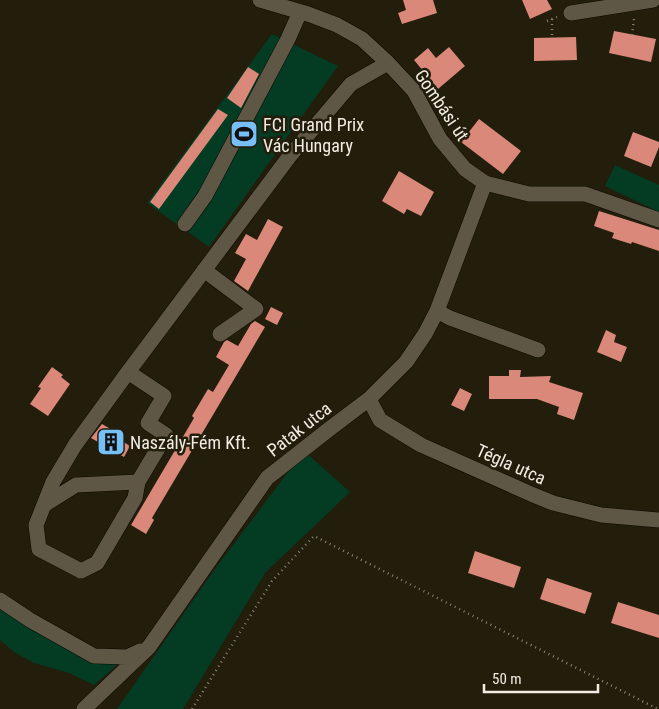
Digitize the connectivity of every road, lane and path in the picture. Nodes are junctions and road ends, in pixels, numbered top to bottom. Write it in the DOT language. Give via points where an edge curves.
graph roads {
  1 [pos="260,0"];
  2 [pos="653,0"];
  3 [pos="300,12"];
  4 [pos="571,14"];
  5 [pos="552,19"];
  6 [pos="552,38"];
  7 [pos="388,63"];
  8 [pos="484,183"];
  9 [pos="659,220"];
  10 [pos="185,224"];
  11 [pos="204,270"];
  12 [pos="436,311"];
  13 [pos="220,334"];
  14 [pos="538,350"];
  15 [pos="128,372"];
  16 [pos="369,399"];
  17 [pos="138,482"];
  18 [pos="44,505"];
  19 [pos="659,520"];
  20 [pos="0,600"];
  21 [pos="149,647"];
  22 [pos="84,709"];
  23 [pos="192,709"];
  24 [pos="658,709"];
  1 -- 3 [label="street, Gombási út"];
  2 -- 4 [label="street"];
  3 -- 7 [label="street, Gombási út" via="337,25 362,39"];
  3 -- 10 [label="street" via="205,196"];
  5 -- 6 [label="path"];
  7 -- 8 [label="street, Gombási út" via="414,91 440,139 465,169"];
  7 -- 11 [label="street" via="351,84 289,156"];
  8 -- 9 [label="street, Gombási út" via="529,194 585,194"];
  8 -- 12 [label="street, Patak utca"];
  11 -- 13 [label="street" via="256,309"];
  11 -- 15 [label="street"];
  12 -- 14 [label="street"];
  12 -- 16 [label="street, Patak utca" via="406,362"];
  15 -- 17 [label="street" via="164,396 148,424 166,435"];
  15 -- 18 [label="street" via="52,482"];
  16 -- 19 [label="street, Tégla utca" via="380,420 421,445 530,494 601,514"];
  16 -- 21 [label="street, Patak utca" via="266,478"];
  17 -- 18 [label="street" via="76,485"];
  17 -- 18 [label="street" via="135,498 97,563 81,571 39,549 36,525"];
  20 -- 21 [label="street" via="94,656 127,657"];
  21 -- 22 [label="street, Patak utca"];
  23 -- 24 [label="path" via="272,581 314,536"];
}
